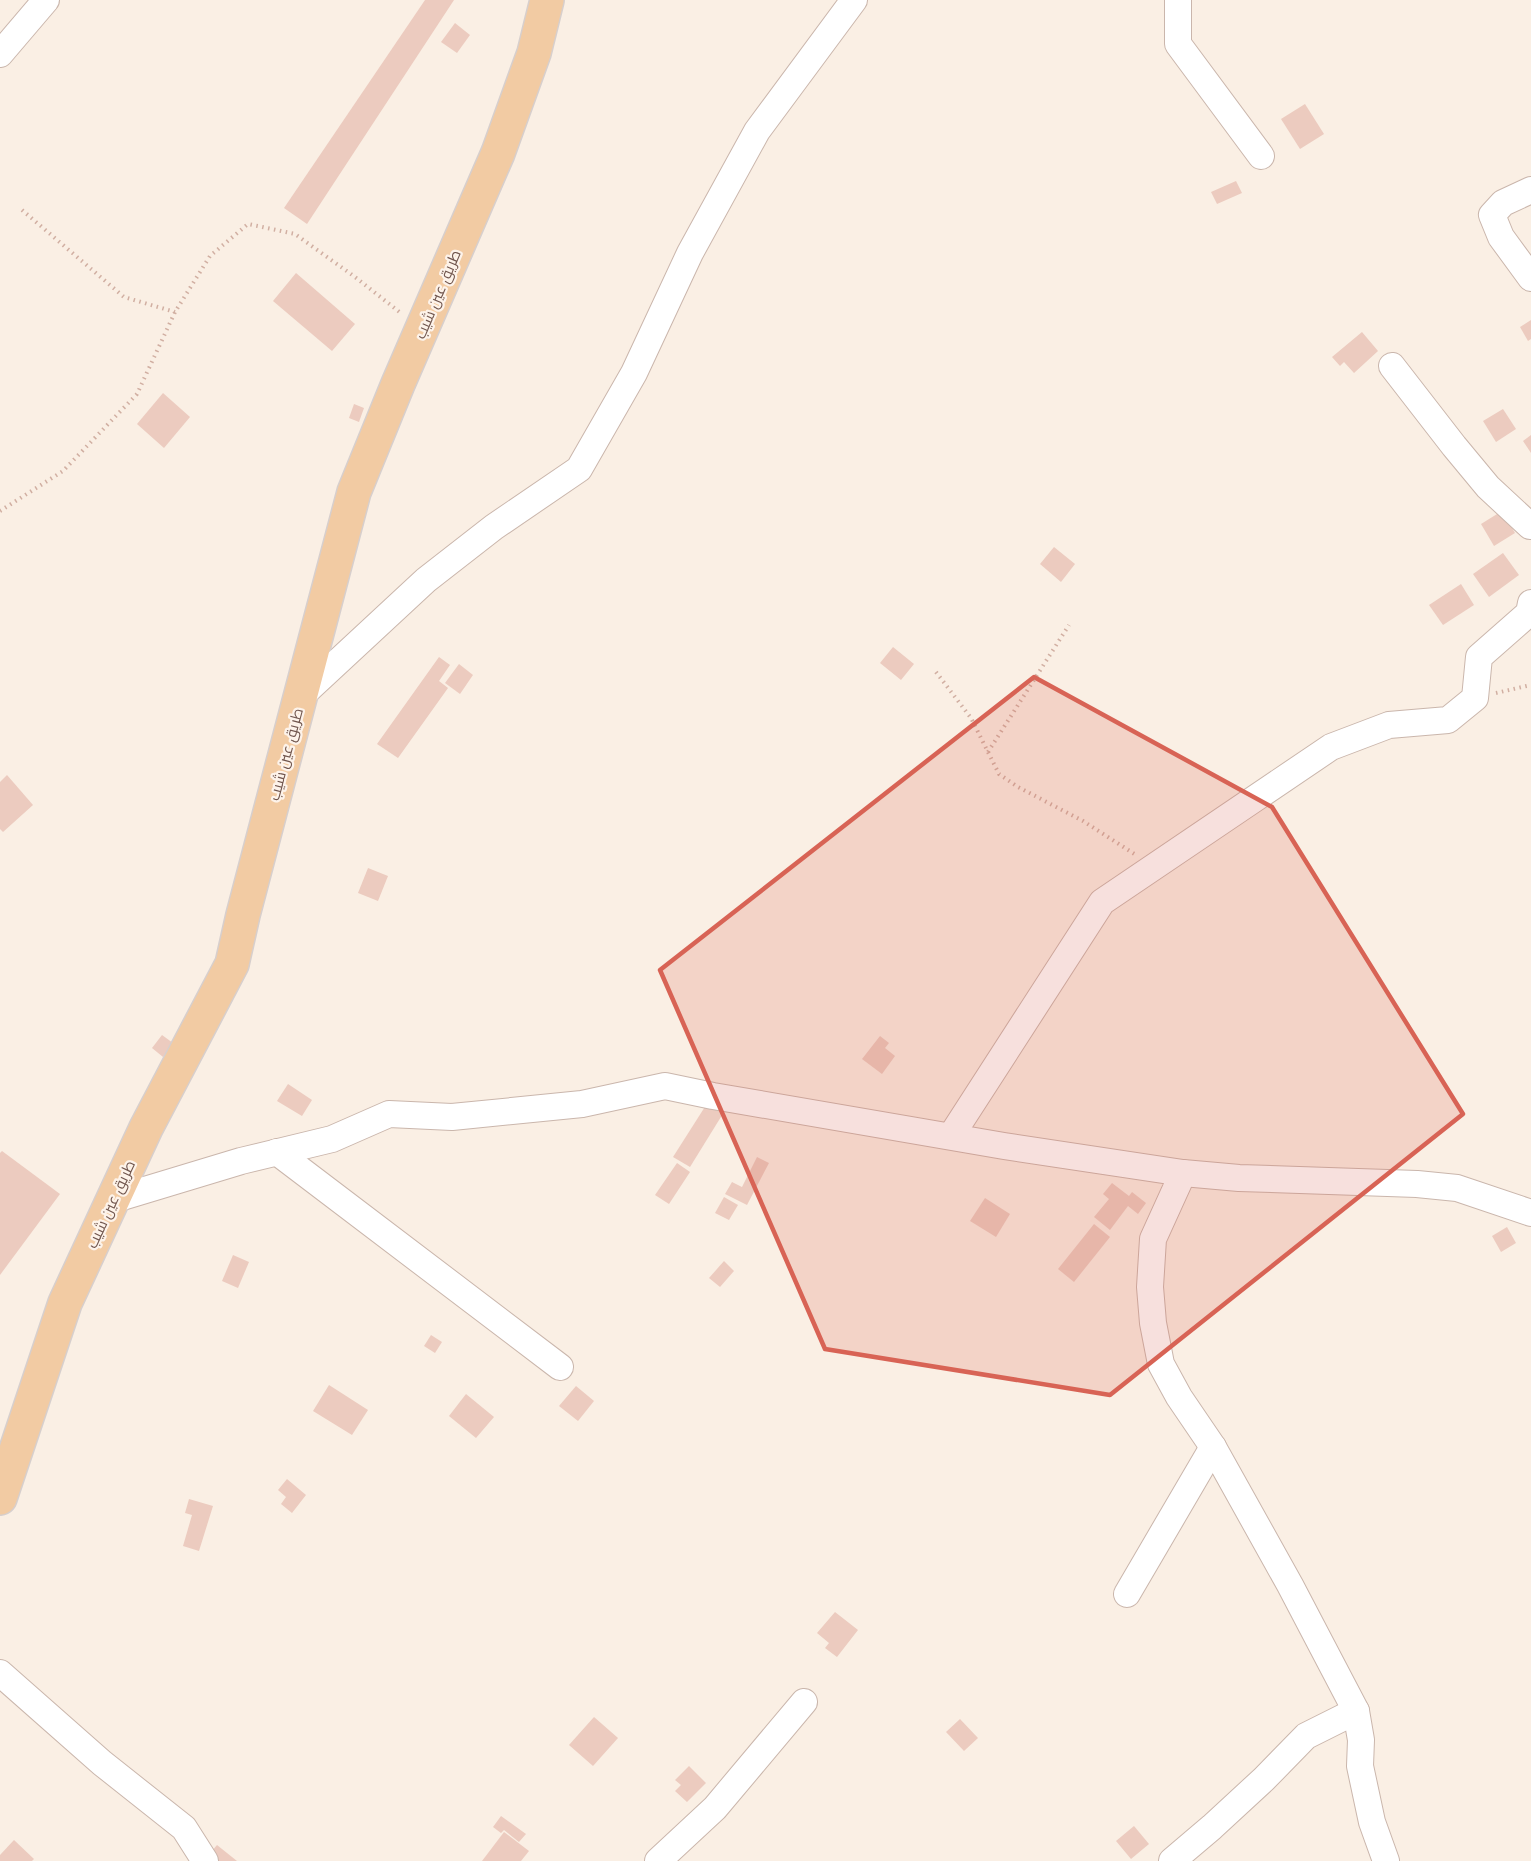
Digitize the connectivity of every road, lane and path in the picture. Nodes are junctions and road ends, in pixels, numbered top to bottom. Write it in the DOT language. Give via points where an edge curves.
graph roads {
  1 [pos="46,0"];
  2 [pos="548,0"];
  3 [pos="854,0"];
  4 [pos="1178,0"];
  5 [pos="0,54"];
  6 [pos="1261,156"];
  7 [pos="1531,190"];
  8 [pos="22,210"];
  9 [pos="1531,278"];
  10 [pos="175,312"];
  11 [pos="422,330"];
  12 [pos="1392,366"];
  13 [pos="0,511"];
  14 [pos="1531,527"];
  15 [pos="1531,603"];
  16 [pos="1069,625"];
  17 [pos="936,672"];
  18 [pos="1531,685"];
  19 [pos="301,696"];
  20 [pos="1475,698"];
  21 [pos="987,753"];
  22 [pos="1155,866"];
  23 [pos="951,1136"];
  24 [pos="277,1152"];
  25 [pos="1183,1173"];
  26 [pos="112,1200"];
  27 [pos="1531,1213"];
  28 [pos="560,1367"];
  29 [pos="1213,1447"];
  30 [pos="0,1498"];
  31 [pos="1127,1593"];
  32 [pos="0,1673"];
  33 [pos="804,1702"];
  34 [pos="1356,1711"];
  35 [pos="205,1861"];
  36 [pos="658,1861"];
  37 [pos="1172,1861"];
  38 [pos="1386,1861"];
  1 -- 5 [label="street"];
  2 -- 11 [label="main road, طريق عين شيب" via="534,53 498,153"];
  3 -- 19 [label="street" via="757,131 690,253 634,373 579,470 494,526 426,580"];
  4 -- 6 [label="street" via="1178,44"];
  7 -- 9 [label="street" via="1503,203 1492,215 1501,237"];
  8 -- 10 [label="path" via="124,297"];
  10 -- 11 [label="path" via="210,256 248,224 295,234"];
  10 -- 13 [label="path" via="137,394 63,471"];
  11 -- 19 [label="main road, طريق عين شيب" via="354,492"];
  12 -- 14 [label="street" via="1488,487"];
  15 -- 20 [label="street" via="1529,613 1479,657"];
  16 -- 21 [label="path"];
  17 -- 21 [label="path" via="971,718"];
  18 -- 20 [label="path"];
  19 -- 26 [label="main road, طريق عين شيب" via="232,964"];
  20 -- 22 [label="street" via="1448,720 1389,725 1331,747"];
  21 -- 22 [label="path" via="999,774 1018,787 1083,820"];
  22 -- 23 [label="street" via="1102,902"];
  23 -- 24 [label="street" via="664,1086 582,1104 452,1117 389,1114 332,1139"];
  23 -- 25 [label="street"];
  24 -- 26 [label="street"];
  24 -- 28 [label="street"];
  25 -- 27 [label="street" via="1457,1188"];
  25 -- 29 [label="street" via="1153,1239 1153,1323 1161,1364"];
  26 -- 30 [label="main road, طريق عين شيب" via="65,1303"];
  29 -- 31 [label="street"];
  29 -- 34 [label="street"];
  32 -- 35 [label="street" via="102,1763 184,1828"];
  33 -- 36 [label="street" via="715,1808"];
  34 -- 37 [label="street" via="1306,1736"];
  34 -- 38 [label="street" via="1360,1766 1372,1822"];
}
